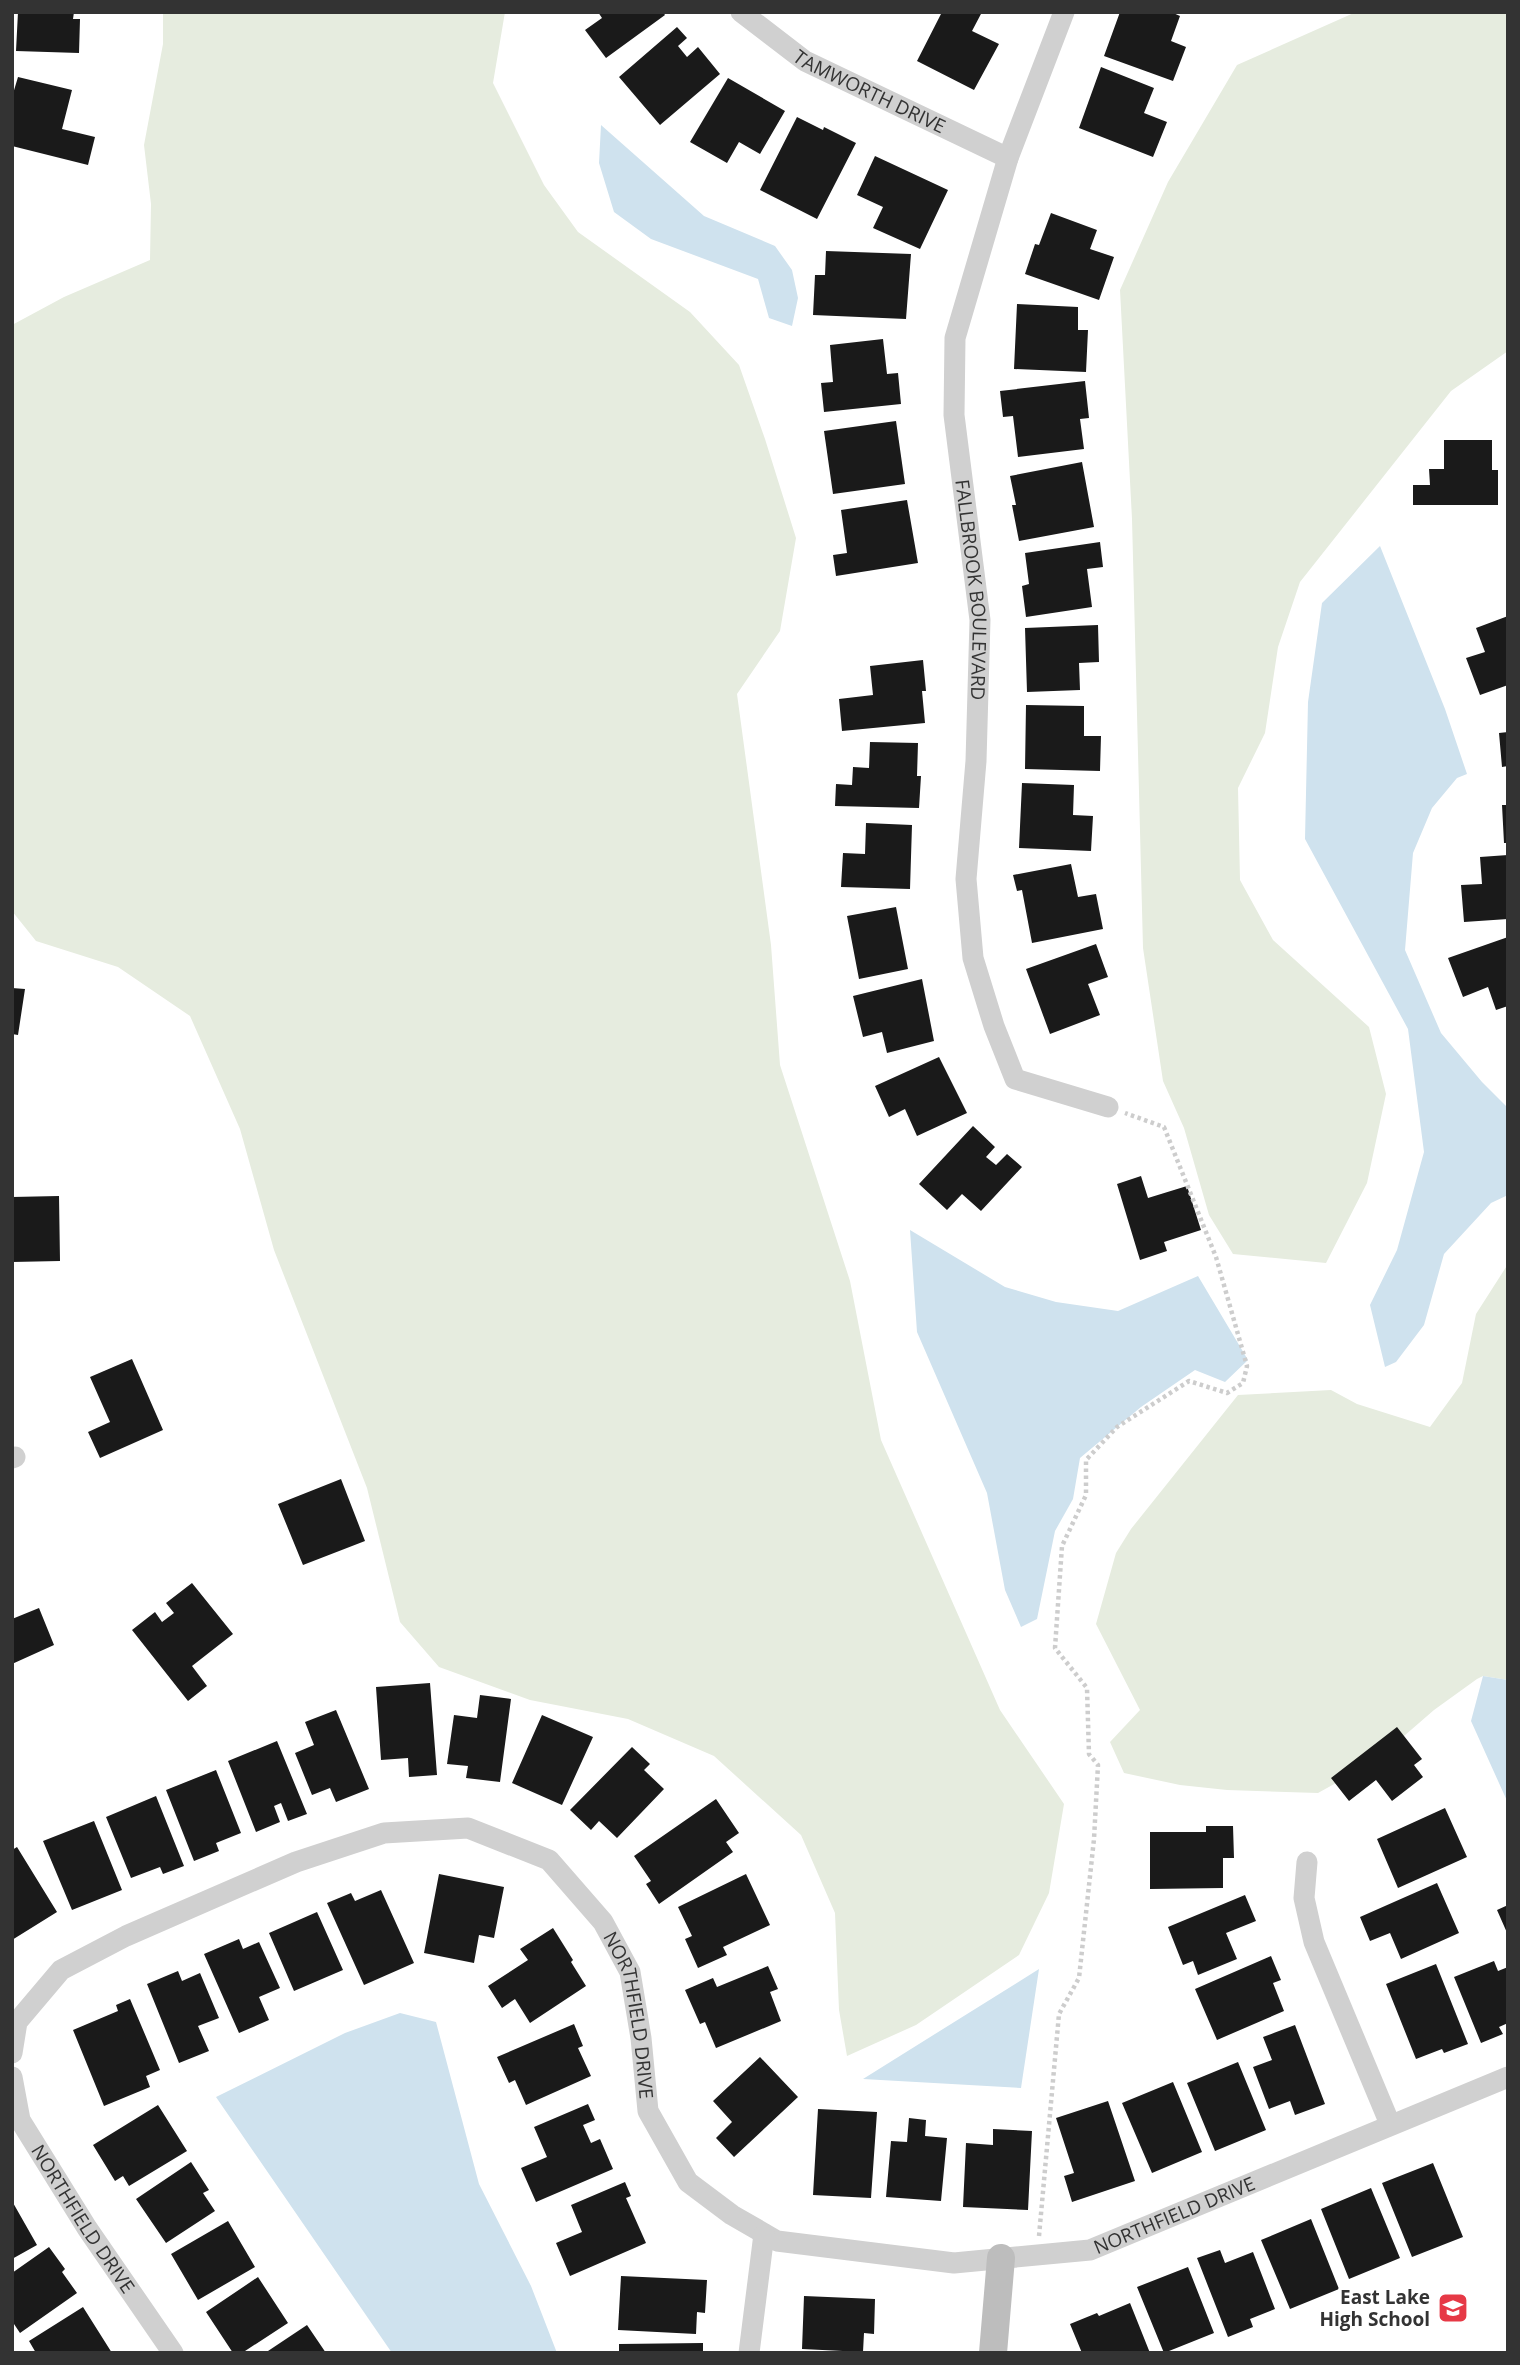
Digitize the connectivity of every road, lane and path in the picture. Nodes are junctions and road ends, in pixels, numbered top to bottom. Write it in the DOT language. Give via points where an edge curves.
graph roads {
  1 [pos="741,12"];
  2 [pos="1064,12"];
  3 [pos="1008,158"];
  4 [pos="1108,1107"];
  5 [pos="1307,1862"];
  6 [pos="12,2053"];
  7 [pos="12,2077"];
  8 [pos="1508,2077"];
  9 [pos="1390,2124"];
  10 [pos="764,2234"];
  11 [pos="1037,2255"];
  12 [pos="1001,2258"];
  13 [pos="173,2353"];
  14 [pos="749,2353"];
  15 [pos="993,2353"];
  1 -- 3 [label="street, TAMWORTH DRIVE" via="805,61"];
  2 -- 3 [label="street, FALLBROOK BOULEVARD"];
  3 -- 4 [label="street, FALLBROOK BOULEVARD" via="955,338 954,415 980,620 976,761 966,879 973,958 1015,1079"];
  4 -- 11 [label="path" via="1164,1127 1216,1257 1247,1366 1243,1383 1227,1393 1189,1381 1117,1427 1086,1460 1086,1495 1062,1546 1055,1648 1087,1688 1089,1754 1098,1765 1079,1978 1059,2014"];
  5 -- 9 [label="street" via="1304,1898 1314,1942"];
  6 -- 10 [label="street, NORTHFIELD DRIVE" via="17,2022 61,1970 126,1936 296,1862 384,1833 468,1828 549,1860 603,1922 630,1972 648,2111 688,2182"];
  7 -- 13 [label="street, NORTHFIELD DRIVE" via="20,2120"];
  8 -- 9 [label="street, NORTHFIELD DRIVE"];
  9 -- 11 [label="street, NORTHFIELD DRIVE" via="1090,2250"];
  10 -- 12 [label="street, NORTHFIELD DRIVE" via="777,2241 954,2263"];
  10 -- 14 [label="street"];
  11 -- 12 [label="street, NORTHFIELD DRIVE"];
  12 -- 15 [label="street"];
}
